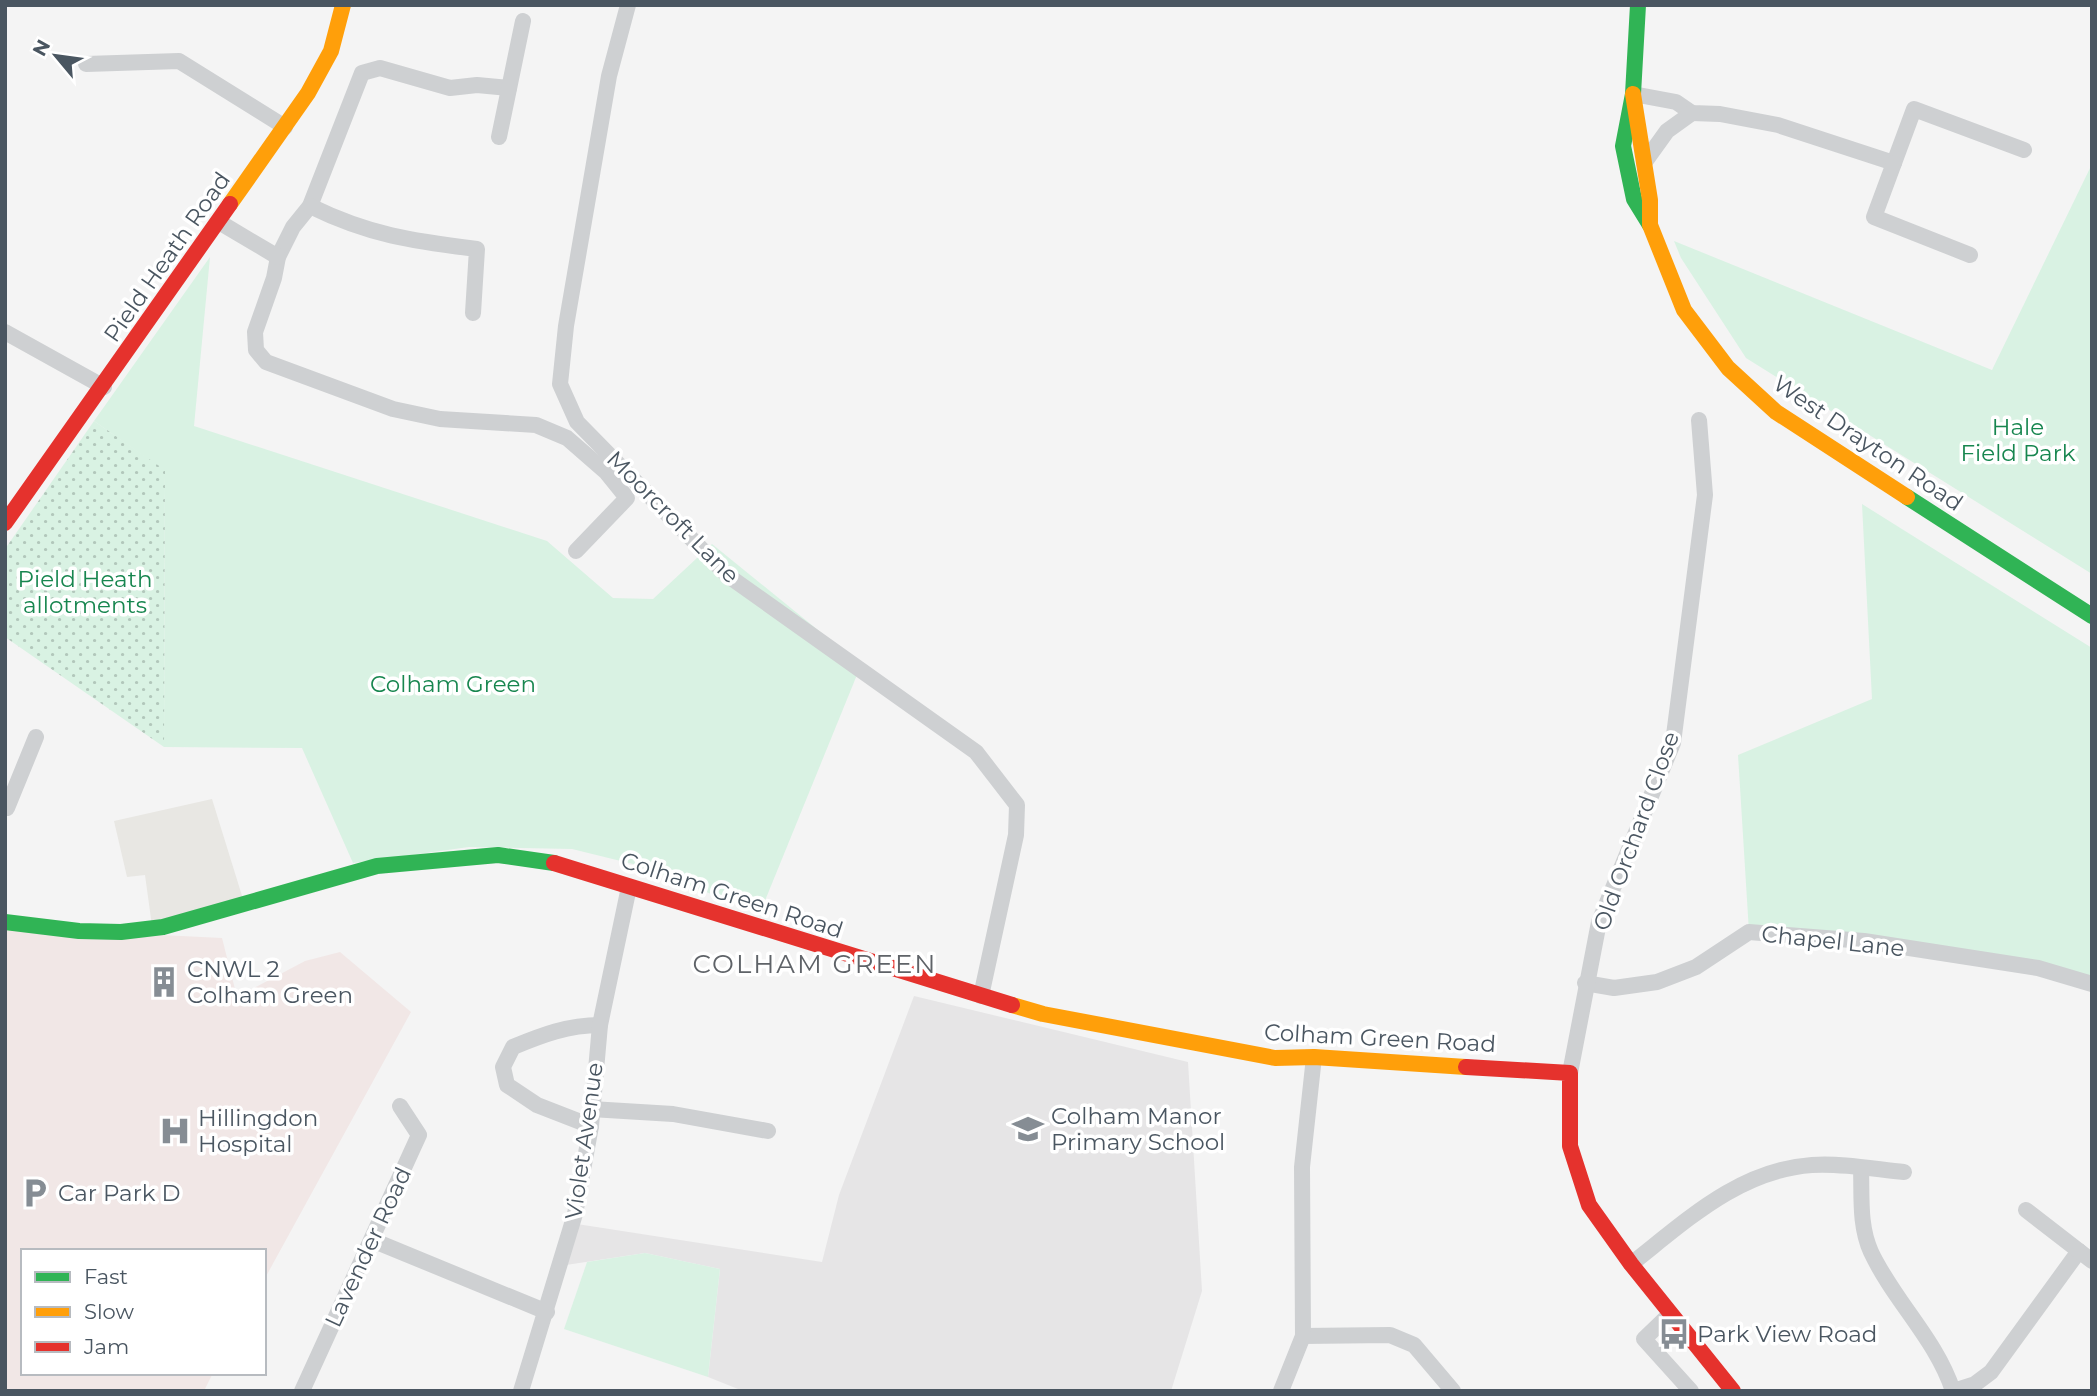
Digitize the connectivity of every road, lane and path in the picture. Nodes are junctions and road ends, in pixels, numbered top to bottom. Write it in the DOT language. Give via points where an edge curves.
graph roads {
  1 [pos="343,5"];
  2 [pos="628,5"];
  3 [pos="1638,5"];
  4 [pos="523,21"];
  5 [pos="86,64"];
  6 [pos="509,88"];
  7 [pos="1633,94"];
  8 [pos="1692,113"];
  9 [pos="285,127"];
  10 [pos="499,137"];
  11 [pos="2024,150"];
  12 [pos="1894,163"];
  13 [pos="1644,164"];
  14 [pos="310,206"];
  15 [pos="219,222"];
  16 [pos="1650,225"];
  17 [pos="1970,255"];
  18 [pos="278,257"];
  19 [pos="473,313"];
  20 [pos="5,332"];
  21 [pos="103,387"];
  22 [pos="1699,420"];
  23 [pos="5,523"];
  24 [pos="576,551"];
  25 [pos="2092,616"];
  26 [pos="36,737"];
  27 [pos="12,771"];
  28 [pos="6,808"];
  29 [pos="629,887"];
  30 [pos="5,922"];
  31 [pos="1585,983"];
  32 [pos="2092,984"];
  33 [pos="981,996"];
  34 [pos="600,1025"];
  35 [pos="1314,1057"];
  36 [pos="1570,1073"];
  37 [pos="400,1106"];
  38 [pos="591,1109"];
  39 [pos="591,1126"];
  40 [pos="768,1131"];
  41 [pos="1861,1168"];
  42 [pos="1904,1172"];
  43 [pos="2026,1210"];
  44 [pos="372,1240"];
  45 [pos="2085,1256"];
  46 [pos="1630,1264"];
  47 [pos="547,1312"];
  48 [pos="1670,1314"];
  49 [pos="1303,1336"];
  50 [pos="302,1391"];
  51 [pos="521,1391"];
  52 [pos="1282,1391"];
  53 [pos="1453,1391"];
  54 [pos="1691,1391"];
  55 [pos="1733,1391"];
  56 [pos="1953,1391"];
  1 -- 9 [label="street, Pield Heath Road" via="331,51"];
  2 -- 33 [label="street, Moorcroft Lane" via="609,76 560,384 577,422 727,575 976,752 1017,805 1016,835"];
  3 -- 7 [label="street, West Drayton Road"];
  4 -- 6 [label="street"];
  5 -- 9 [label="street" via="179,61"];
  6 -- 10 [label="street"];
  6 -- 14 [label="street" via="450,88 380,68 362,73"];
  7 -- 8 [label="street" via="1676,103"];
  7 -- 13 [label="street, West Drayton Road"];
  7 -- 16 [label="street, West Drayton Road" via="1623,146 1634,199"];
  8 -- 12 [label="street" via="1778,125"];
  8 -- 13 [label="street" via="1667,131"];
  9 -- 15 [label="street, Pield Heath Road"];
  11 -- 12 [label="street" via="1914,109"];
  12 -- 17 [label="street" via="1874,217"];
  13 -- 16 [label="street, West Drayton Road"];
  14 -- 18 [label="street"];
  14 -- 19 [label="street" via="347,225 397,240 477,249"];
  15 -- 18 [label="street"];
  15 -- 21 [label="street, Pield Heath Road"];
  16 -- 25 [label="street, West Drayton Road" via="1684,310 1728,368 1764,403"];
  18 -- 24 [label="street" via="255,332 256,350 266,362 393,409 440,419 536,425 567,438 606,472 627,498"];
  20 -- 21 [label="street"];
  21 -- 23 [label="street, Pield Heath Road"];
  22 -- 31 [label="street, Old Orchard Close" via="1704,495 1673,743 1600,922"];
  26 -- 27 [label="street"];
  27 -- 28 [label="street"];
  29 -- 30 [label="street, Colham Green Road" via="568,865 498,855 377,866 152,929 79,931"];
  29 -- 33 [label="street, Colham Green Road"];
  29 -- 34 [label="street, Violet Avenue"];
  31 -- 32 [label="street, Chapel Lane" via="1614,988 1657,982 1696,967 1749,932 1904,947 2038,968"];
  31 -- 36 [label="street, Old Orchard Close"];
  33 -- 35 [label="street, Colham Green Road" via="1043,1014 1262,1055"];
  34 -- 38 [label="street, Violet Avenue"];
  34 -- 39 [label="street" via="548,1033 513,1047 503,1068 507,1085 537,1105"];
  35 -- 36 [label="street, Colham Green Road"];
  35 -- 49 [label="street" via="1302,1167"];
  36 -- 46 [label="street" via="1570,1146 1589,1205"];
  37 -- 44 [label="street, Lavender Road" via="419,1135"];
  38 -- 39 [label="street, Violet Avenue"];
  38 -- 40 [label="street" via="673,1114"];
  39 -- 47 [label="street, Violet Avenue" via="575,1214"];
  41 -- 42 [label="street"];
  41 -- 46 [label="street" via="1812,1165 1756,1177 1712,1201"];
  41 -- 56 [label="street" via="1862,1220 1871,1252 1944,1365"];
  43 -- 45 [label="street"];
  44 -- 47 [label="street"];
  44 -- 50 [label="street, Lavender Road"];
  45 -- 56 [label="street" via="1991,1372 1975,1384"];
  46 -- 48 [label="street"];
  47 -- 51 [label="street, Violet Avenue"];
  48 -- 54 [label="street" via="1644,1339"];
  48 -- 55 [label="street"];
  49 -- 52 [label="street"];
  49 -- 53 [label="street" via="1390,1335 1414,1345"];
}
